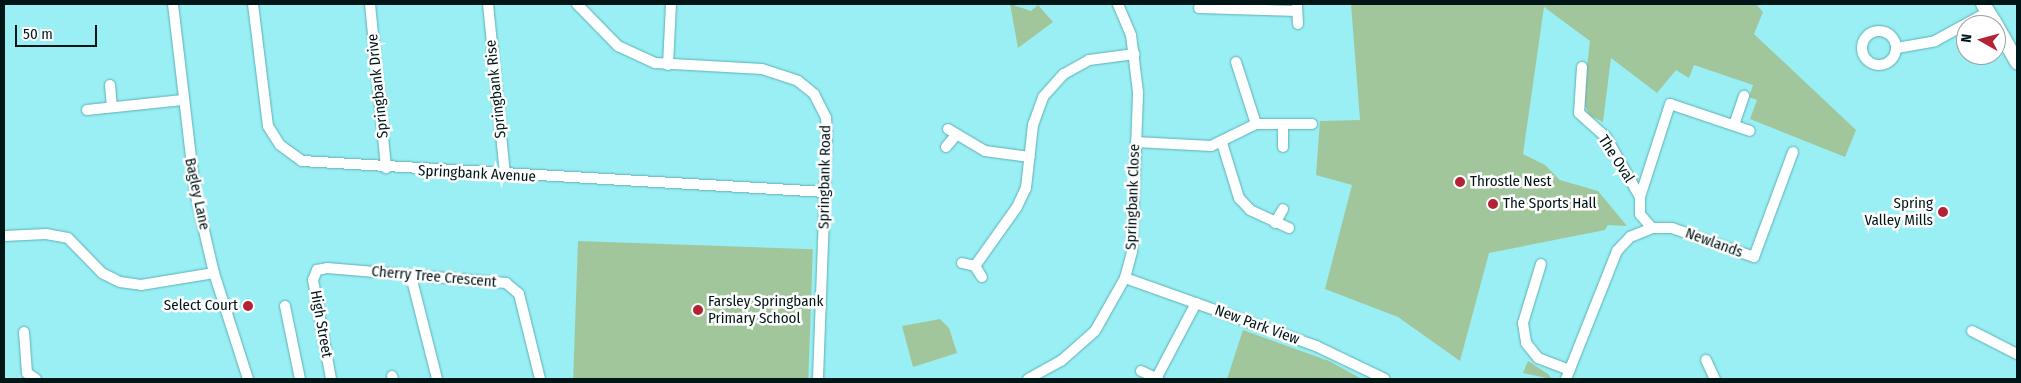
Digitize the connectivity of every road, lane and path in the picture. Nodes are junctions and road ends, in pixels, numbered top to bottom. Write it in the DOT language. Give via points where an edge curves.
graph roads {
  1 [pos="173,4"];
  2 [pos="253,4"];
  3 [pos="370,4"];
  4 [pos="488,4"];
  5 [pos="576,4"];
  6 [pos="671,4"];
  7 [pos="1118,4"];
  8 [pos="1297,7"];
  9 [pos="1200,8"];
  10 [pos="1986,8"];
  11 [pos="1298,24"];
  12 [pos="2006,43"];
  13 [pos="1897,48"];
  14 [pos="1135,54"];
  15 [pos="1236,62"];
  16 [pos="2017,62"];
  17 [pos="668,64"];
  18 [pos="1582,67"];
  19 [pos="110,85"];
  20 [pos="1744,96"];
  21 [pos="182,100"];
  22 [pos="112,107"];
  23 [pos="87,110"];
  24 [pos="1256,124"];
  25 [pos="1283,124"];
  26 [pos="1312,124"];
  27 [pos="1734,125"];
  28 [pos="1750,131"];
  29 [pos="1136,142"];
  30 [pos="1222,143"];
  31 [pos="946,147"];
  32 [pos="1283,147"];
  33 [pos="1793,152"];
  34 [pos="1030,157"];
  35 [pos="386,168"];
  36 [pos="505,175"];
  37 [pos="825,192"];
  38 [pos="1640,197"];
  39 [pos="1283,209"];
  40 [pos="1275,222"];
  41 [pos="1289,228"];
  42 [pos="1652,228"];
  43 [pos="4,236"];
  44 [pos="962,263"];
  45 [pos="1541,264"];
  46 [pos="975,266"];
  47 [pos="316,270"];
  48 [pos="214,273"];
  49 [pos="411,276"];
  50 [pos="982,277"];
  51 [pos="1125,278"];
  52 [pos="1196,303"];
  53 [pos="285,306"];
  54 [pos="1972,331"];
  55 [pos="24,332"];
  56 [pos="2017,354"];
  57 [pos="1706,360"];
  58 [pos="1141,371"];
  59 [pos="1568,374"];
  60 [pos="36,379"];
  61 [pos="248,379"];
  62 [pos="300,379"];
  63 [pos="332,379"];
  64 [pos="437,379"];
  65 [pos="540,379"];
  66 [pos="818,379"];
  67 [pos="1028,379"];
  68 [pos="1157,379"];
  69 [pos="1385,379"];
  70 [pos="1715,379"];
  1 -- 21 [label="street, Bagley Lane"];
  2 -- 35 [label="street, Springbank Avenue" via="264,106 268,126 280,145 310,163"];
  3 -- 35 [label="street, Springbank Drive"];
  4 -- 36 [label="street, Springbank Rise"];
  5 -- 17 [label="street, Springbank Road" via="618,46"];
  6 -- 17 [label="street"];
  7 -- 14 [label="street, Springbank Close"];
  8 -- 9 [label="street"];
  8 -- 11 [label="street"];
  10 -- 13 [label="street" via="1935,41"];
  12 -- 16 [label="main road"];
  14 -- 29 [label="street, Springbank Close"];
  14 -- 34 [label="street" via="1089,60 1064,74 1043,97 1033,124"];
  15 -- 24 [label="street"];
  17 -- 37 [label="street, Springbank Road" via="762,69 798,81 814,94 826,118"];
  18 -- 38 [label="street, The Oval" via="1579,113 1606,137"];
  19 -- 22 [label="street"];
  20 -- 27 [label="street"];
  21 -- 22 [label="street"];
  21 -- 48 [label="street, Bagley Lane" via="195,192"];
  22 -- 23 [label="street"];
  24 -- 25 [label="street"];
  24 -- 30 [label="street"];
  25 -- 26 [label="street"];
  25 -- 32 [label="street"];
  27 -- 28 [label="street"];
  27 -- 38 [label="street" via="1670,104"];
  29 -- 30 [label="street" via="1211,146"];
  29 -- 51 [label="street, Springbank Close" via="1132,251"];
  30 -- 40 [label="street" via="1239,198"];
  31 -- 34 [label="street" via="952,132 985,152"];
  33 -- 42 [label="street, Newlands" via="1754,258 1690,232"];
  34 -- 46 [label="street" via="1026,188 1017,207"];
  35 -- 36 [label="street, Springbank Avenue"];
  36 -- 37 [label="street, Springbank Avenue"];
  37 -- 66 [label="street, Springbank Road"];
  38 -- 42 [label="street" via="1640,214"];
  39 -- 40 [label="street"];
  40 -- 41 [label="street"];
  42 -- 59 [label="street, Newlands" via="1630,237 1617,251"];
  43 -- 48 [label="street" via="46,234 68,238 102,273 120,282 141,285"];
  44 -- 46 [label="street"];
  45 -- 59 [label="street" via="1523,323 1526,343 1538,358"];
  46 -- 50 [label="street"];
  47 -- 49 [label="street, Cherry Tree Crescent"];
  47 -- 63 [label="street, High Street" via="312,280"];
  48 -- 61 [label="street, Bagley Lane"];
  49 -- 64 [label="street"];
  49 -- 65 [label="street, Cherry Tree Crescent" via="506,283 515,288"];
  51 -- 52 [label="street, New Park View"];
  51 -- 67 [label="street, Springbank Close" via="1095,331 1061,360"];
  52 -- 68 [label="street"];
  52 -- 69 [label="street, New Park View" via="1316,346"];
  53 -- 62 [label="street"];
  54 -- 56 [label="street"];
  55 -- 60 [label="street" via="27,373"];
  57 -- 70 [label="street"];
  58 -- 68 [label="street"];
}
